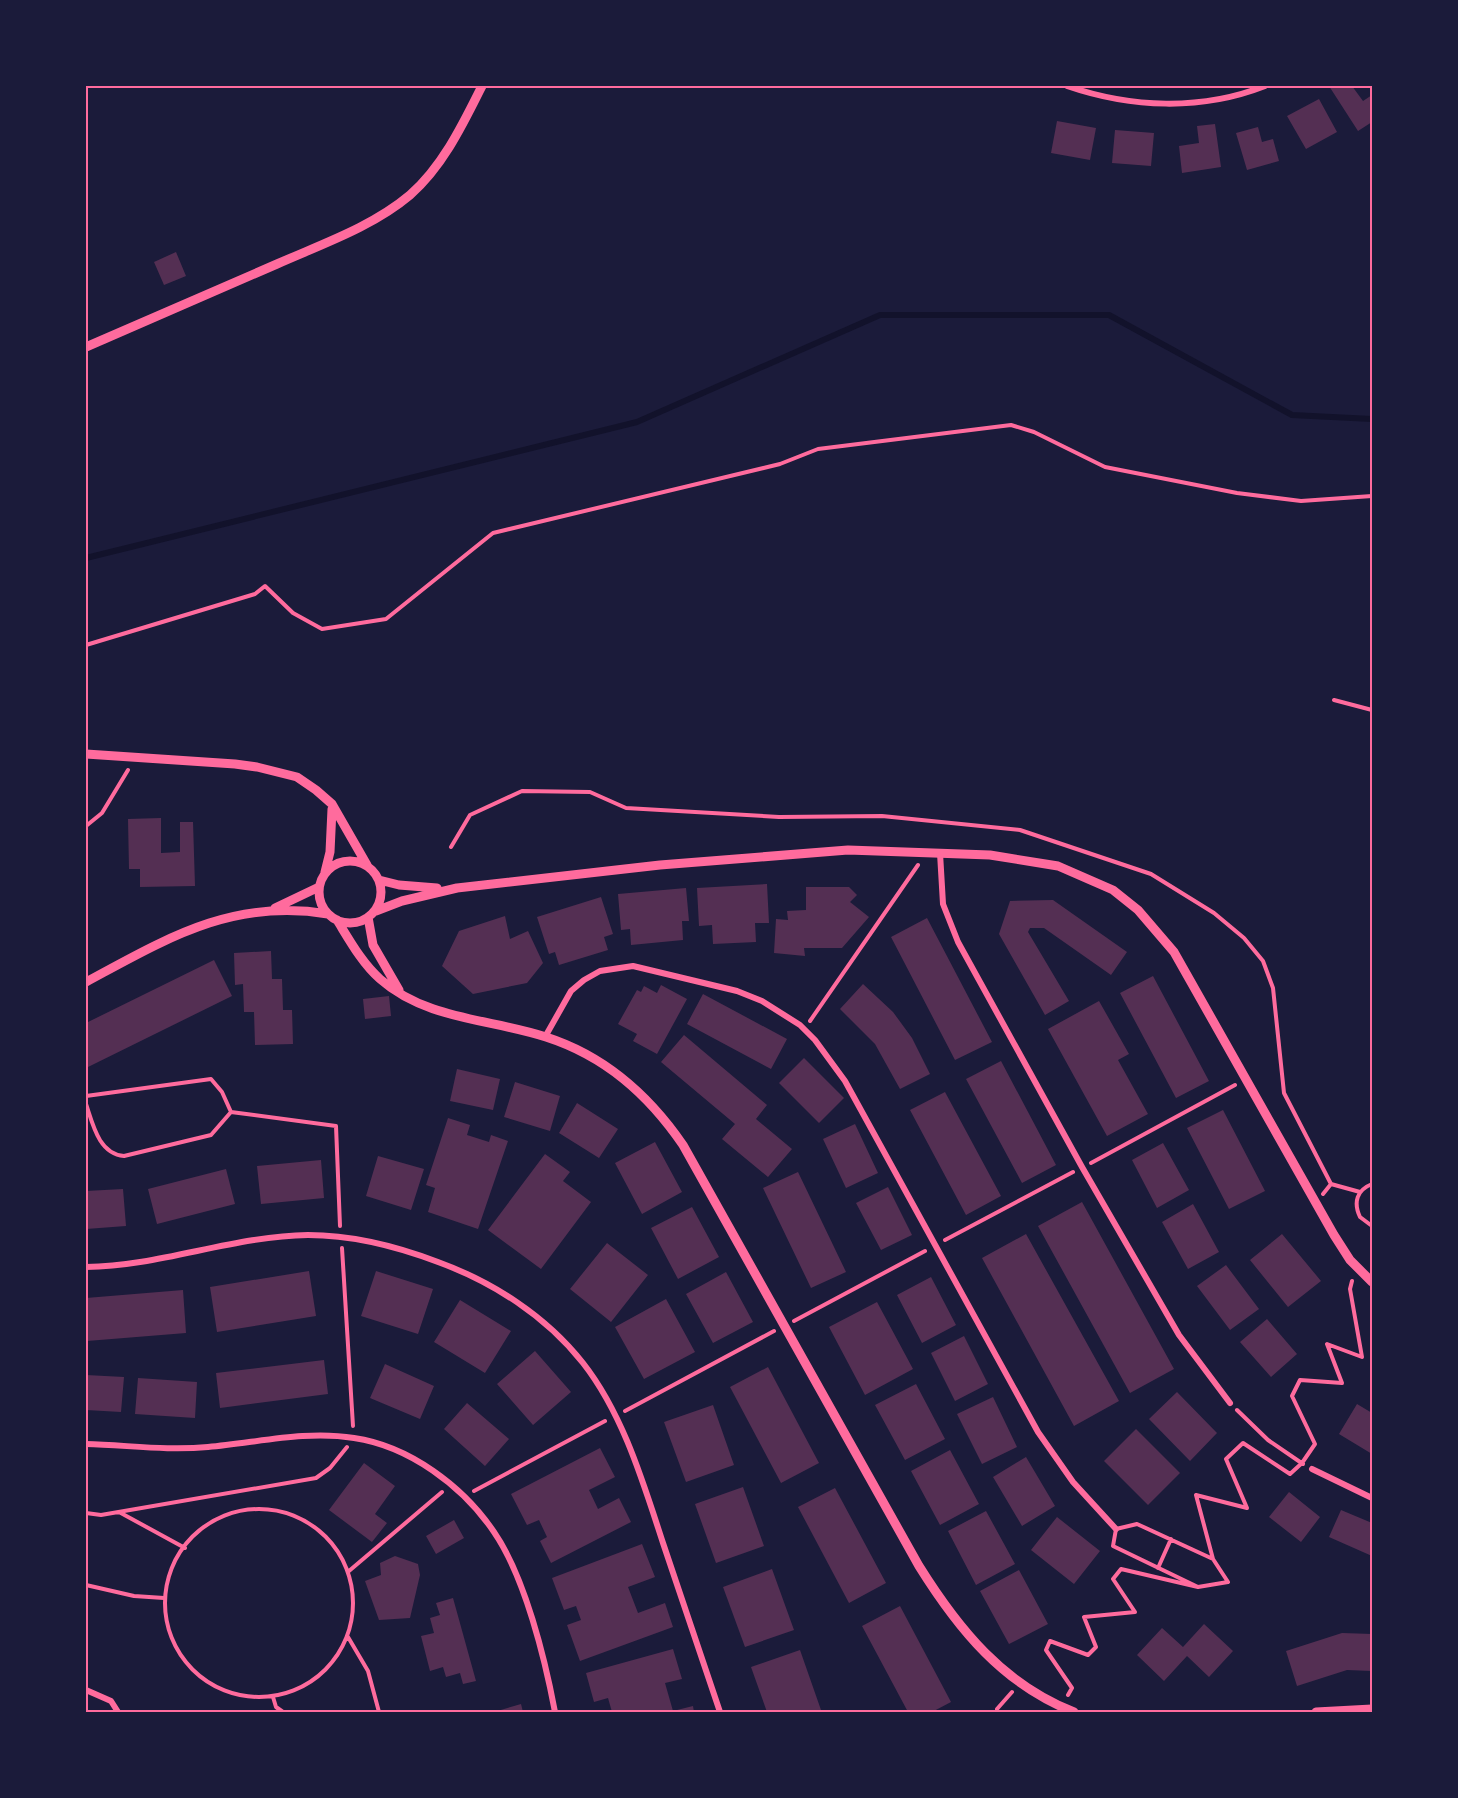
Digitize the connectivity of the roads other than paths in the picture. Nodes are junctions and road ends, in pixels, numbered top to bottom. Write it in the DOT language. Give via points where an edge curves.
graph roads {
  1 [pos="482,86"];
  2 [pos="1067,86"];
  3 [pos="1265,86"];
  4 [pos="86,347"];
  5 [pos="86,754"];
  6 [pos="332,804"];
  7 [pos="940,853"];
  8 [pos="367,865"];
  9 [pos="324,874"];
  10 [pos="379,880"];
  11 [pos="319,887"];
  12 [pos="457,888"];
  13 [pos="273,909"];
  14 [pos="328,914"];
  15 [pos="372,914"];
  16 [pos="337,920"];
  17 [pos="86,982"];
  18 [pos="400,992"];
  19 [pos="545,1036"];
  20 [pos="86,1267"];
  21 [pos="1372,1282"];
  22 [pos="1230,1403"];
  23 [pos="86,1444"];
  24 [pos="1312,1469"];
  25 [pos="1372,1498"];
  26 [pos="1116,1530"];
  27 [pos="86,1690"];
  28 [pos="1372,1709"];
  29 [pos="118,1713"];
  30 [pos="555,1713"];
  31 [pos="720,1713"];
  32 [pos="1074,1713"];
  33 [pos="1316,1713"];
  1 -- 4 [label="street" via="444,154 411,194 385,213"];
  2 -- 3 [label="street" via="1129,102 1167,105"];
  5 -- 6 [label="street" via="257,766 297,777"];
  6 -- 8 [label="street"];
  6 -- 9 [label="street" via="333,828"];
  7 -- 12 [label="street" via="848,850 660,865"];
  7 -- 21 [label="street" via="1031,860 1087,876 1138,910 1174,952 1315,1203 1356,1265"];
  7 -- 22 [label="street" via="948,921 1179,1335"];
  8 -- 9 [label="street" via="346,861"];
  8 -- 10 [label="street"];
  9 -- 11 [label="street"];
  10 -- 12 [label="street" via="426,889"];
  10 -- 15 [label="street" via="381,897"];
  11 -- 13 [label="street"];
  11 -- 14 [label="street" via="319,898"];
  12 -- 15 [label="street" via="402,901"];
  13 -- 14 [label="street"];
  13 -- 17 [label="street" via="216,919 155,945"];
  14 -- 16 [label="street"];
  15 -- 16 [label="street" via="353,923"];
  15 -- 18 [label="street" via="373,945"];
  16 -- 18 [label="street" via="380,979"];
  18 -- 19 [label="street" via="451,1016"];
  19 -- 26 [label="street" via="571,991 584,980 600,971 633,966 754,998 804,1029 830,1057 845,1081 1038,1432 1072,1482"];
  19 -- 32 [label="street" via="601,1060 668,1123 936,1594 974,1643 1018,1684"];
  20 -- 31 [label="street" via="152,1261 283,1236 341,1237 422,1256 510,1297 583,1362 615,1416 651,1505"];
  23 -- 30 [label="street" via="171,1449 298,1436 353,1437 403,1453 426,1466 463,1497 494,1532 521,1588"];
  24 -- 25 [label="street"];
  27 -- 29 [label="street" via="111,1701"];
  28 -- 33 [label="street"];
}
